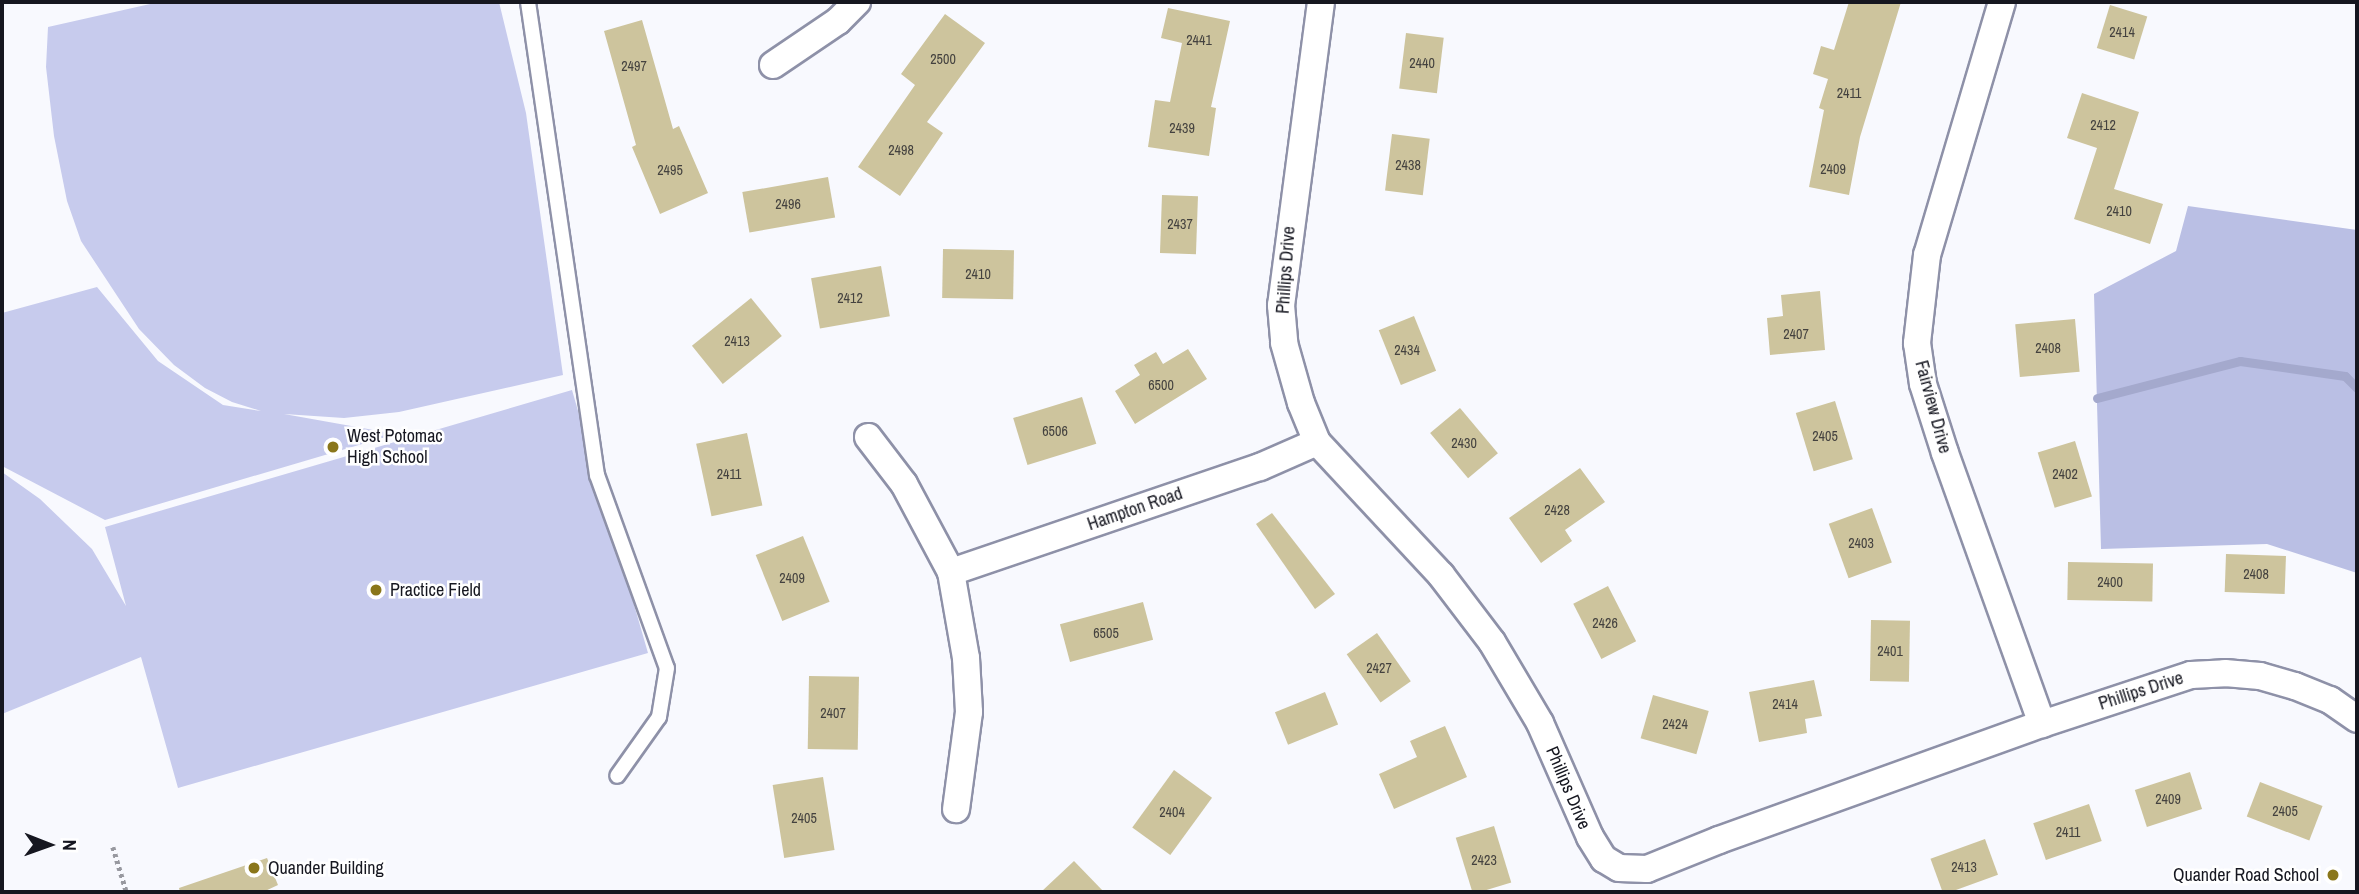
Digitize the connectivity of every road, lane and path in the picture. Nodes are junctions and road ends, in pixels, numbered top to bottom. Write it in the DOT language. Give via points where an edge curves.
graph roads {
  1 [pos="528,2"];
  2 [pos="857,2"];
  3 [pos="1321,2"];
  4 [pos="2002,2"];
  5 [pos="774,65"];
  6 [pos="868,437"];
  7 [pos="1317,442"];
  8 [pos="951,572"];
  9 [pos="2357,719"];
  10 [pos="2042,724"];
  11 [pos="617,776"];
  12 [pos="956,809"];
  13 [pos="113,847"];
  14 [pos="1634,881"];
  15 [pos="126,890"];
  1 -- 11 [label="lane" via="597,475 667,668 659,716"];
  2 -- 5 [label="street" via="838,21"];
  3 -- 7 [label="street, Phillips Drive" via="1280,305 1284,343"];
  4 -- 10 [label="street, Fairview Drive" via="1927,255 1917,342 1923,384 1945,453"];
  6 -- 8 [label="street" via="904,484"];
  7 -- 8 [label="street, Hampton Road" via="1260,467"];
  7 -- 14 [label="street, Phillips Drive" via="1441,575 1492,642 1540,723 1597,848 1604,859"];
  8 -- 12 [label="street" via="970,712"];
  9 -- 10 [label="street, Phillips Drive" via="2295,686 2225,673 2192,675"];
  10 -- 14 [label="street, Phillips Drive" via="1719,840 1647,869"];
  13 -- 15 [label="path"];
}
